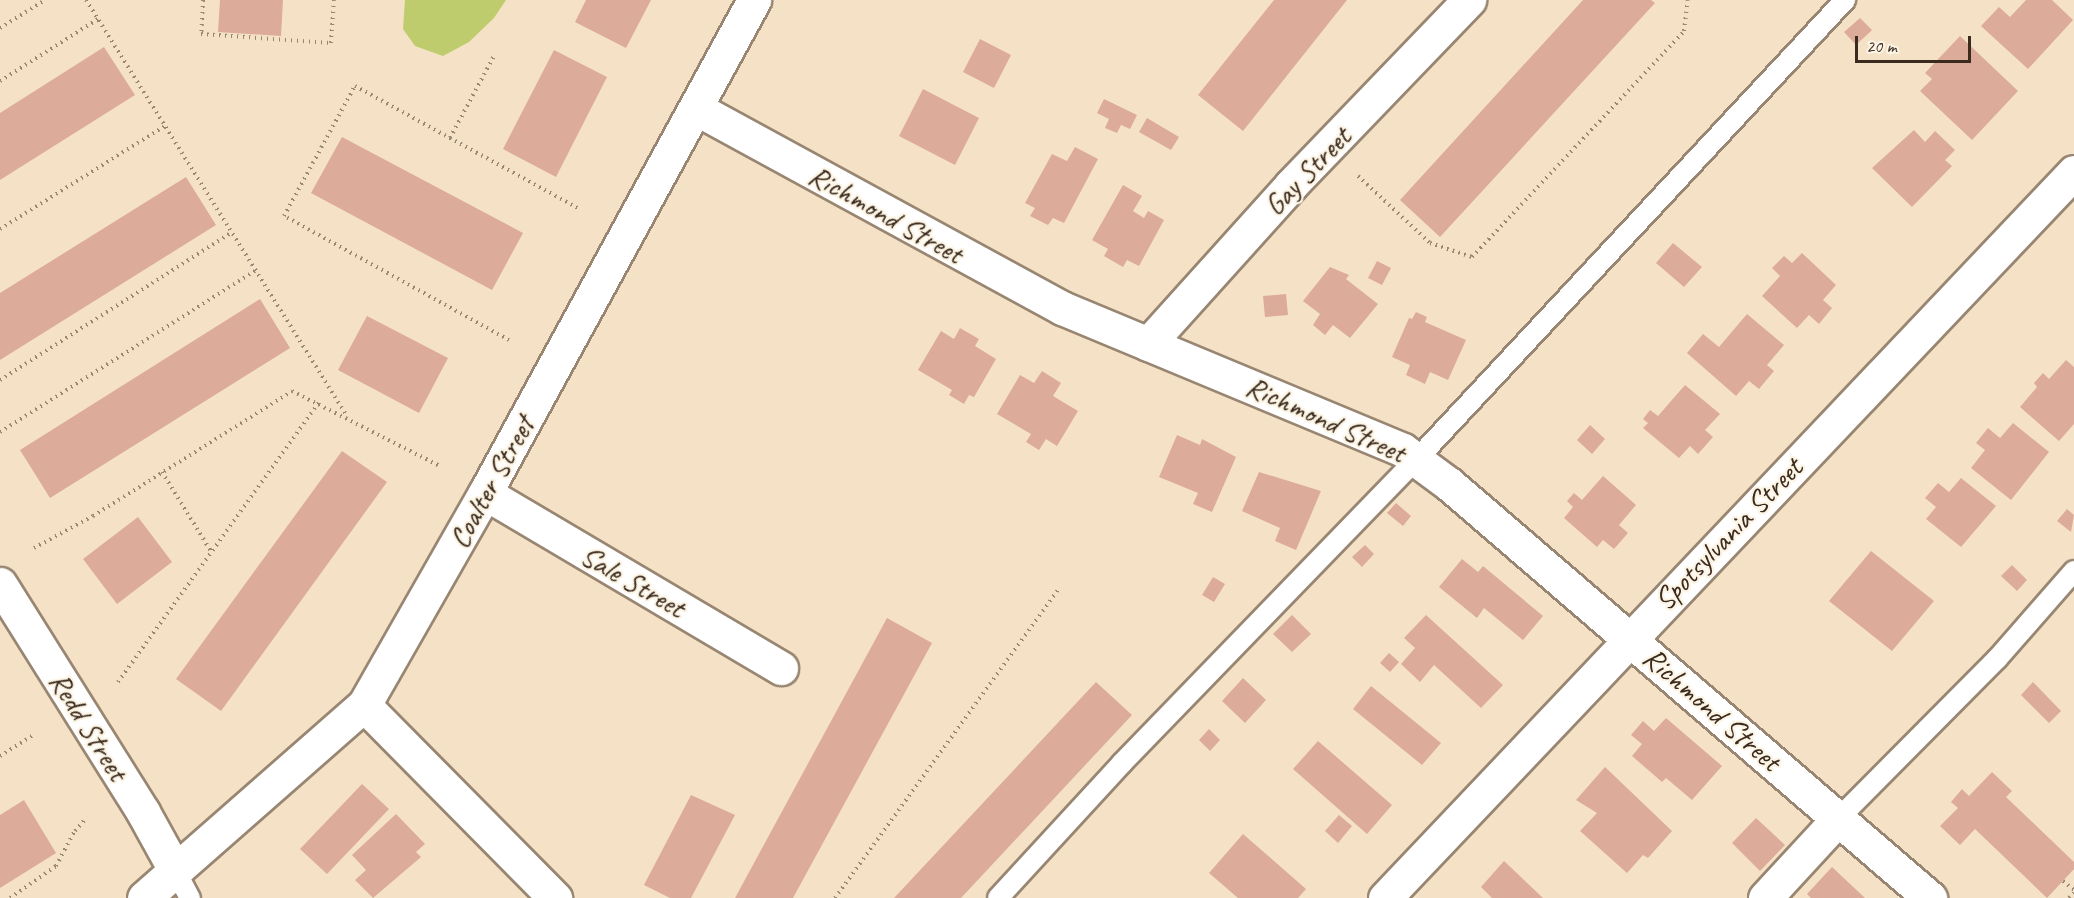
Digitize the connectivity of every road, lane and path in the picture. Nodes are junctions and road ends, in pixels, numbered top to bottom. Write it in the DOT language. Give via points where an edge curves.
graph roads {
  1 [pos="45,0"];
  2 [pos="86,0"];
  3 [pos="203,0"];
  4 [pos="334,0"];
  5 [pos="754,0"];
  6 [pos="1469,0"];
  7 [pos="1688,0"];
  8 [pos="1845,0"];
  9 [pos="98,19"];
  10 [pos="0,28"];
  11 [pos="495,54"];
  12 [pos="0,81"];
  13 [pos="696,109"];
  14 [pos="165,126"];
  15 [pos="450,138"];
  16 [pos="2074,172"];
  17 [pos="1358,176"];
  18 [pos="580,209"];
  19 [pos="0,229"];
  20 [pos="232,232"];
  21 [pos="256,270"];
  22 [pos="509,340"];
  23 [pos="1148,344"];
  24 [pos="0,380"];
  25 [pos="319,402"];
  26 [pos="348,417"];
  27 [pos="0,432"];
  28 [pos="1417,459"];
  29 [pos="440,466"];
  30 [pos="162,472"];
  31 [pos="485,493"];
  32 [pos="34,548"];
  33 [pos="212,553"];
  34 [pos="2074,572"];
  35 [pos="0,584"];
  36 [pos="1058,590"];
  37 [pos="1629,637"];
  38 [pos="781,668"];
  39 [pos="118,682"];
  40 [pos="364,705"];
  41 [pos="34,734"];
  42 [pos="0,756"];
  43 [pos="87,817"];
  44 [pos="1838,819"];
  45 [pos="2062,881"];
  46 [pos="183,884"];
  47 [pos="2074,892"];
  48 [pos="10,898"];
  49 [pos="144,898"];
  50 [pos="555,898"];
  51 [pos="835,898"];
  52 [pos="998,898"];
  53 [pos="1385,898"];
  54 [pos="1765,898"];
  55 [pos="1930,898"];
  56 [pos="2069,898"];
  1 -- 10 [label="path"];
  2 -- 9 [label="path"];
  3 -- 4 [label="path" via="201,34 331,43"];
  5 -- 13 [label="street, Coalter Street"];
  6 -- 23 [label="street, Gay Street" via="1291,185"];
  7 -- 17 [label="path" via="1684,32 1472,256 1430,243"];
  8 -- 28 [label="lane"];
  9 -- 12 [label="path"];
  9 -- 14 [label="path"];
  11 -- 15 [label="path"];
  13 -- 23 [label="street, Richmond Street" via="1052,303"];
  13 -- 31 [label="street, Coalter Street"];
  14 -- 19 [label="path"];
  14 -- 20 [label="path"];
  15 -- 18 [label="path"];
  15 -- 22 [label="path" via="355,86 284,216"];
  16 -- 37 [label="street, Spotsylvania Street"];
  20 -- 21 [label="path"];
  20 -- 24 [label="path"];
  21 -- 26 [label="path"];
  21 -- 27 [label="path"];
  23 -- 28 [label="street, Richmond Street" via="1357,428"];
  25 -- 26 [label="path"];
  25 -- 30 [label="path" via="292,391"];
  25 -- 33 [label="path"];
  26 -- 29 [label="path"];
  28 -- 37 [label="street, Richmond Street"];
  28 -- 52 [label="lane" via="1122,763"];
  30 -- 32 [label="path"];
  30 -- 33 [label="path"];
  31 -- 38 [label="street, Sale Street"];
  31 -- 40 [label="street, Coalter Street"];
  33 -- 39 [label="path"];
  34 -- 44 [label="lane" via="1997,659"];
  35 -- 46 [label="street, Redd Street" via="143,812"];
  36 -- 51 [label="path"];
  37 -- 44 [label="street, Richmond Street"];
  37 -- 53 [label="street, Spotsylvania Street"];
  40 -- 46 [label="street, Coalter Street"];
  40 -- 50 [label="street"];
  41 -- 42 [label="path"];
  43 -- 48 [label="path" via="56,866"];
  44 -- 54 [label="street"];
  44 -- 55 [label="street, Richmond Street"];
  45 -- 47 [label="path"];
  46 -- 49 [label="street, Coalter Street"];
  47 -- 56 [label="path"];
}
